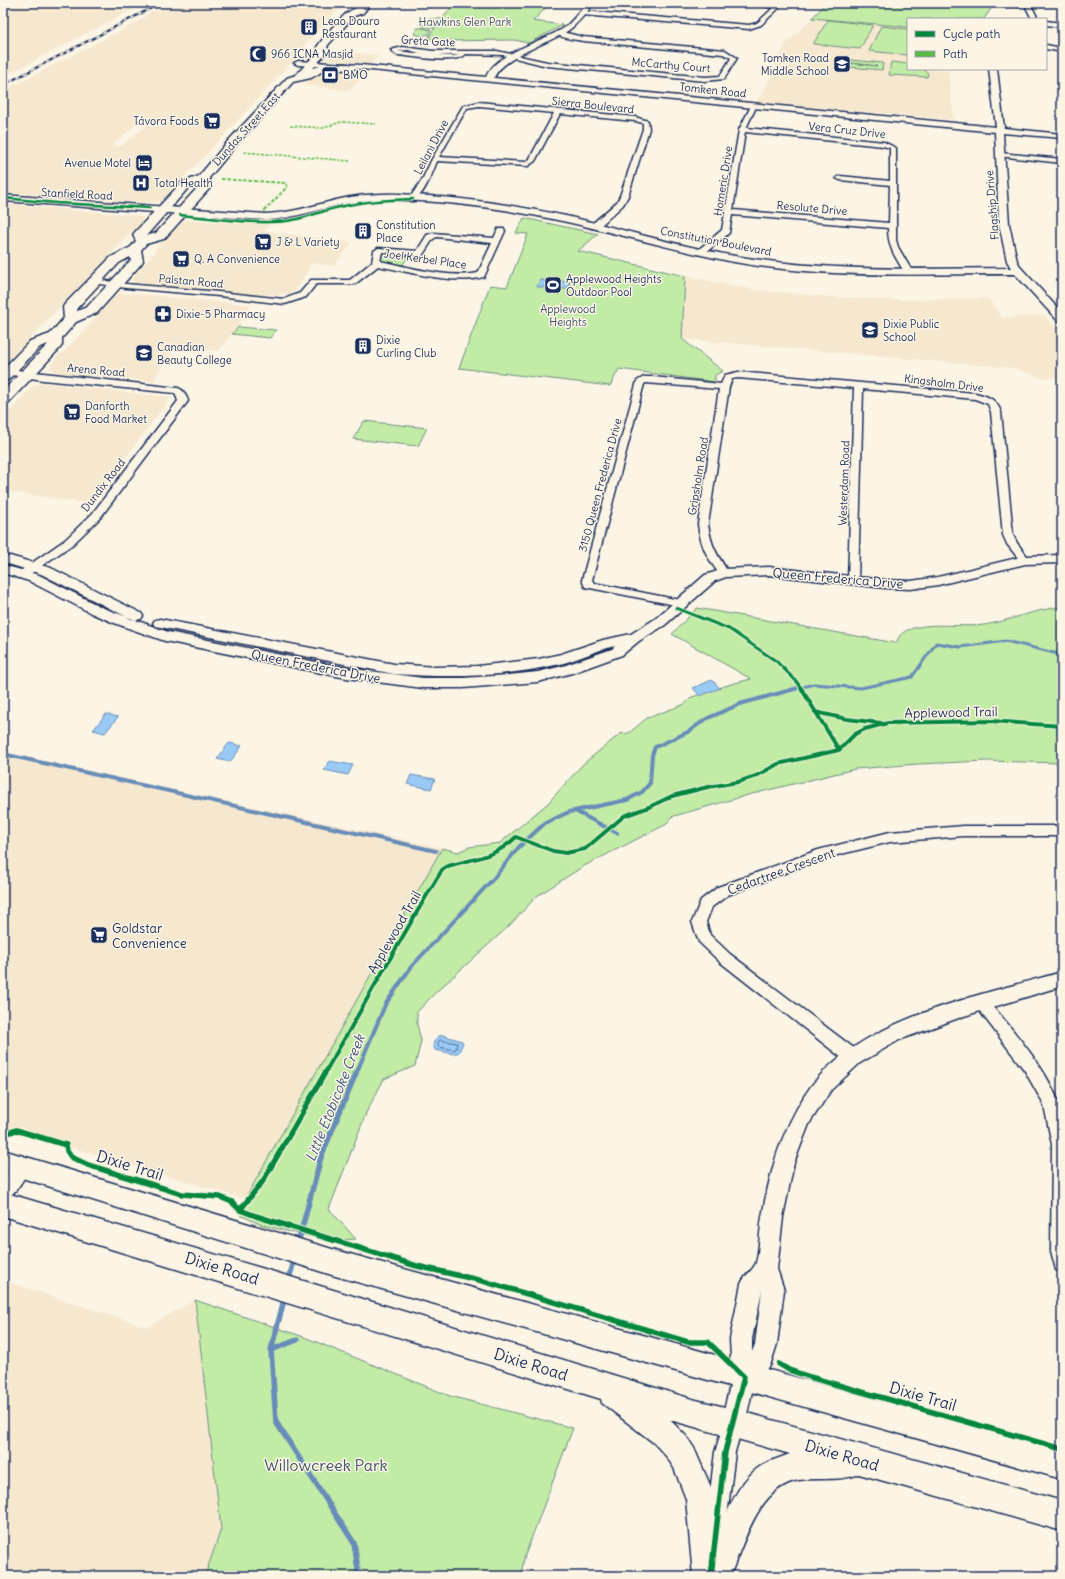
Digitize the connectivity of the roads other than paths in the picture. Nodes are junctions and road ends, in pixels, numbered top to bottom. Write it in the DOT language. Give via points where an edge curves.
graph roads {
  1 [pos="354,3"];
  2 [pos="367,3"];
  3 [pos="591,3"];
  4 [pos="755,3"];
  5 [pos="1026,3"];
  6 [pos="582,13"];
  7 [pos="350,14"];
  8 [pos="1034,18"];
  9 [pos="1047,23"];
  10 [pos="1062,25"];
  11 [pos="558,34"];
  12 [pos="322,47"];
  13 [pos="1047,47"];
  14 [pos="1062,50"];
  15 [pos="466,52"];
  16 [pos="513,56"];
  17 [pos="303,57"];
  18 [pos="312,63"];
  19 [pos="351,67"];
  20 [pos="361,67"];
  21 [pos="992,70"];
  22 [pos="294,79"];
  23 [pos="492,80"];
  24 [pos="754,105"];
  25 [pos="467,106"];
  26 [pos="558,112"];
  27 [pos="742,130"];
  28 [pos="999,130"];
  29 [pos="1062,136"];
  30 [pos="1000,155"];
  31 [pos="435,159"];
  32 [pos="1062,161"];
  33 [pos="203,178"];
  34 [pos="840,178"];
  35 [pos="893,183"];
  36 [pos="3,198"];
  37 [pos="414,199"];
  38 [pos="161,211"];
  39 [pos="729,212"];
  40 [pos="182,213"];
  41 [pos="595,226"];
  42 [pos="893,226"];
  43 [pos="501,230"];
  44 [pos="496,241"];
  45 [pos="139,246"];
  46 [pos="701,252"];
  47 [pos="376,263"];
  48 [pos="1018,271"];
  49 [pos="908,272"];
  50 [pos="94,281"];
  51 [pos="115,285"];
  52 [pos="285,302"];
  53 [pos="71,319"];
  54 [pos="1062,319"];
  55 [pos="55,337"];
  56 [pos="5,374"];
  57 [pos="26,375"];
  58 [pos="728,377"];
  59 [pos="859,386"];
  60 [pos="724,387"];
  61 [pos="181,394"];
  62 [pos="3,400"];
  63 [pos="3,559"];
  64 [pos="1062,559"];
  65 [pos="1025,560"];
  66 [pos="3,569"];
  67 [pos="29,570"];
  68 [pos="724,573"];
  69 [pos="853,581"];
  70 [pos="680,603"];
  71 [pos="1062,831"];
  72 [pos="1062,980"];
  73 [pos="981,1002"];
  74 [pos="853,1057"];
  75 [pos="13,1164"];
  76 [pos="3,1193"];
  77 [pos="3,1204"];
  78 [pos="1062,1264"];
  79 [pos="744,1377"];
  80 [pos="603,1386"];
  81 [pos="733,1423"];
  82 [pos="867,1462"];
  83 [pos="1062,1465"];
  84 [pos="1062,1516"];
  85 [pos="709,1576"];
  86 [pos="715,1576"];
  1 -- 7 [label="main road, Dundas Street East" via="347,10"];
  2 -- 7 [label="main road, Dundas Street East" via="360,11"];
  3 -- 6 [label="street"];
  4 -- 6 [label="street" via="776,8 759,24 750,27"];
  5 -- 8 [label="street"];
  6 -- 11 [label="street"];
  7 -- 12 [label="main road, Dundas Street East"];
  9 -- 10 [label="street"];
  11 -- 16 [label="street"];
  11 -- 16 [label="street, McCarthy Court" via="583,39 725,52 734,58 722,78 706,79 546,64"];
  12 -- 17 [label="main road"];
  12 -- 18 [label="main road, Dundas Street East" via="324,50"];
  13 -- 14 [label="street"];
  15 -- 15 [label="street, Greta Gate" via="433,53 394,50 397,53 448,58 457,58"];
  15 -- 16 [label="street, Greta Gate"];
  16 -- 23 [label="street"];
  17 -- 18 [label="street, Tomken Road"];
  17 -- 22 [label="main road, Dundas Street East" via="286,76"];
  18 -- 19 [label="street, Tomken Road"];
  18 -- 20 [label="street, Tomken Road"];
  18 -- 22 [label="main road, Dundas Street East"];
  19 -- 20 [label="street, Tomken Road"];
  19 -- 22 [label="main road" via="321,68 308,76"];
  20 -- 23 [label="street, Tomken Road"];
  21 -- 28 [label="street, Flagship Drive"];
  22 -- 33 [label="main road, Dundas Street East" via="233,142"];
  23 -- 24 [label="street, Tomken Road"];
  24 -- 27 [label="street, Homeric Drive"];
  24 -- 28 [label="street, Tomken Road"];
  25 -- 26 [label="street, Sierra Boulevard" via="479,104"];
  25 -- 31 [label="street, Leilani Drive"];
  26 -- 31 [label="street" via="528,164"];
  26 -- 41 [label="street, Sierra Boulevard" via="646,122 624,196"];
  27 -- 35 [label="street, Vera Cruz Drive" via="889,145 894,149"];
  27 -- 39 [label="street, Homeric Drive"];
  28 -- 29 [label="street, Tomken Road"];
  28 -- 30 [label="street, Flagship Drive"];
  30 -- 32 [label="street"];
  30 -- 48 [label="street, Flagship Drive" via="1004,224 1008,249"];
  31 -- 37 [label="street, Leilani Drive"];
  33 -- 38 [label="main road, Dundas Street East" via="185,185"];
  33 -- 40 [label="main road, Dundas Street East" via="205,187"];
  34 -- 35 [label="street"];
  35 -- 42 [label="street, Vera Cruz Drive"];
  36 -- 38 [label="street, Stanfield Road" via="112,206 119,210"];
  37 -- 40 [label="street, Constitution Boulevard" via="367,201 306,217 265,222"];
  37 -- 41 [label="street, Constitution Boulevard" via="505,208"];
  38 -- 40 [label="street, Constitution Boulevard"];
  38 -- 45 [label="main road, Dundas Street East" via="139,235"];
  39 -- 42 [label="street, Resolute Drive"];
  39 -- 46 [label="street, Homeric Drive" via="724,233"];
  40 -- 45 [label="main road, Dundas Street East" via="160,236"];
  41 -- 46 [label="street, Constitution Boulevard"];
  42 -- 49 [label="street, Vera Cruz Drive" via="894,247"];
  43 -- 44 [label="street, Joel Kerbel Place"];
  44 -- 47 [label="street, Joel Kerbel Place" via="432,236 421,252 413,254 378,251"];
  44 -- 47 [label="street, Joel Kerbel Place" via="481,275 476,277"];
  45 -- 50 [label="main road, Dundas Street East" via="115,260"];
  45 -- 51 [label="main road, Dundas Street East" via="137,261"];
  46 -- 49 [label="street, Constitution Boulevard" via="797,267"];
  47 -- 52 [label="street, Joel Kerbel Place" via="352,282 314,282 303,295"];
  48 -- 49 [label="street, Constitution Boulevard"];
  48 -- 54 [label="street, Flagship Drive"];
  50 -- 51 [label="street, Palstan Road"];
  50 -- 53 [label="main road, Dundas Street East" via="70,307"];
  51 -- 52 [label="street, Palstan Road"];
  51 -- 53 [label="main road, Dundas Street East" via="92,310"];
  53 -- 55 [label="main road, Dundas Street East"];
  55 -- 56 [label="main road, Dundas Street East" via="35,344"];
  55 -- 57 [label="main road, Dundas Street East" via="55,345"];
  56 -- 57 [label="street, Arena Road"];
  57 -- 61 [label="street, Arena Road" via="171,390"];
  57 -- 62 [label="main road, Dundas Street East"];
  58 -- 59 [label="street, Kingsholm Drive" via="738,375"];
  58 -- 60 [label="street, Gripsholm Road"];
  59 -- 65 [label="street, Kingsholm Drive" via="975,396 994,405 1008,535"];
  59 -- 69 [label="street, Westerdam Road"];
  60 -- 68 [label="street, Gripsholm Road" via="703,524 704,542 709,554"];
  60 -- 70 [label="street, 3150 Queen Frederica Drive" via="653,380 644,380 640,383 587,580 589,584 606,589"];
  61 -- 67 [label="street, Dundix Road" via="182,401 96,516 68,542"];
  63 -- 67 [label="street, Queen Frederica Drive"];
  64 -- 65 [label="street, Queen Frederica Drive"];
  65 -- 69 [label="street, Queen Frederica Drive" via="924,584 899,585"];
  66 -- 67 [label="street, Queen Frederica Drive"];
  67 -- 70 [label="street, Queen Frederica Drive" via="98,611 122,622 166,636 346,673 423,683 505,681 567,670 617,652 660,622"];
  68 -- 69 [label="street, Queen Frederica Drive" via="769,571"];
  68 -- 70 [label="street, Queen Frederica Drive" via="710,578"];
  71 -- 74 [label="street, Cedartree Crescent" via="964,831 890,836 818,855 723,891 706,904 699,922 704,938 725,958"];
  72 -- 73 [label="street"];
  73 -- 74 [label="street" via="892,1034"];
  73 -- 78 [label="street" via="1031,1066 1052,1104 1060,1145"];
  74 -- 79 [label="street" via="824,1084 801,1120 784,1163 772,1217 766,1269 773,1290 766,1344 762,1358"];
  75 -- 76 [label="street"];
  75 -- 79 [label="main road" via="332,1262"];
  77 -- 80 [label="main road, Dixie Road" via="221,1268"];
  79 -- 81 [label="street"];
  79 -- 83 [label="main road"];
  80 -- 81 [label="main road, Dixie Road"];
  80 -- 85 [label="main road" via="664,1433 684,1458 700,1499"];
  81 -- 82 [label="main road, Dixie Road"];
  81 -- 85 [label="street" via="725,1452"];
  82 -- 84 [label="main road, Dixie Road"];
  82 -- 86 [label="main road" via="798,1466 775,1474 759,1486 744,1507"];
}
